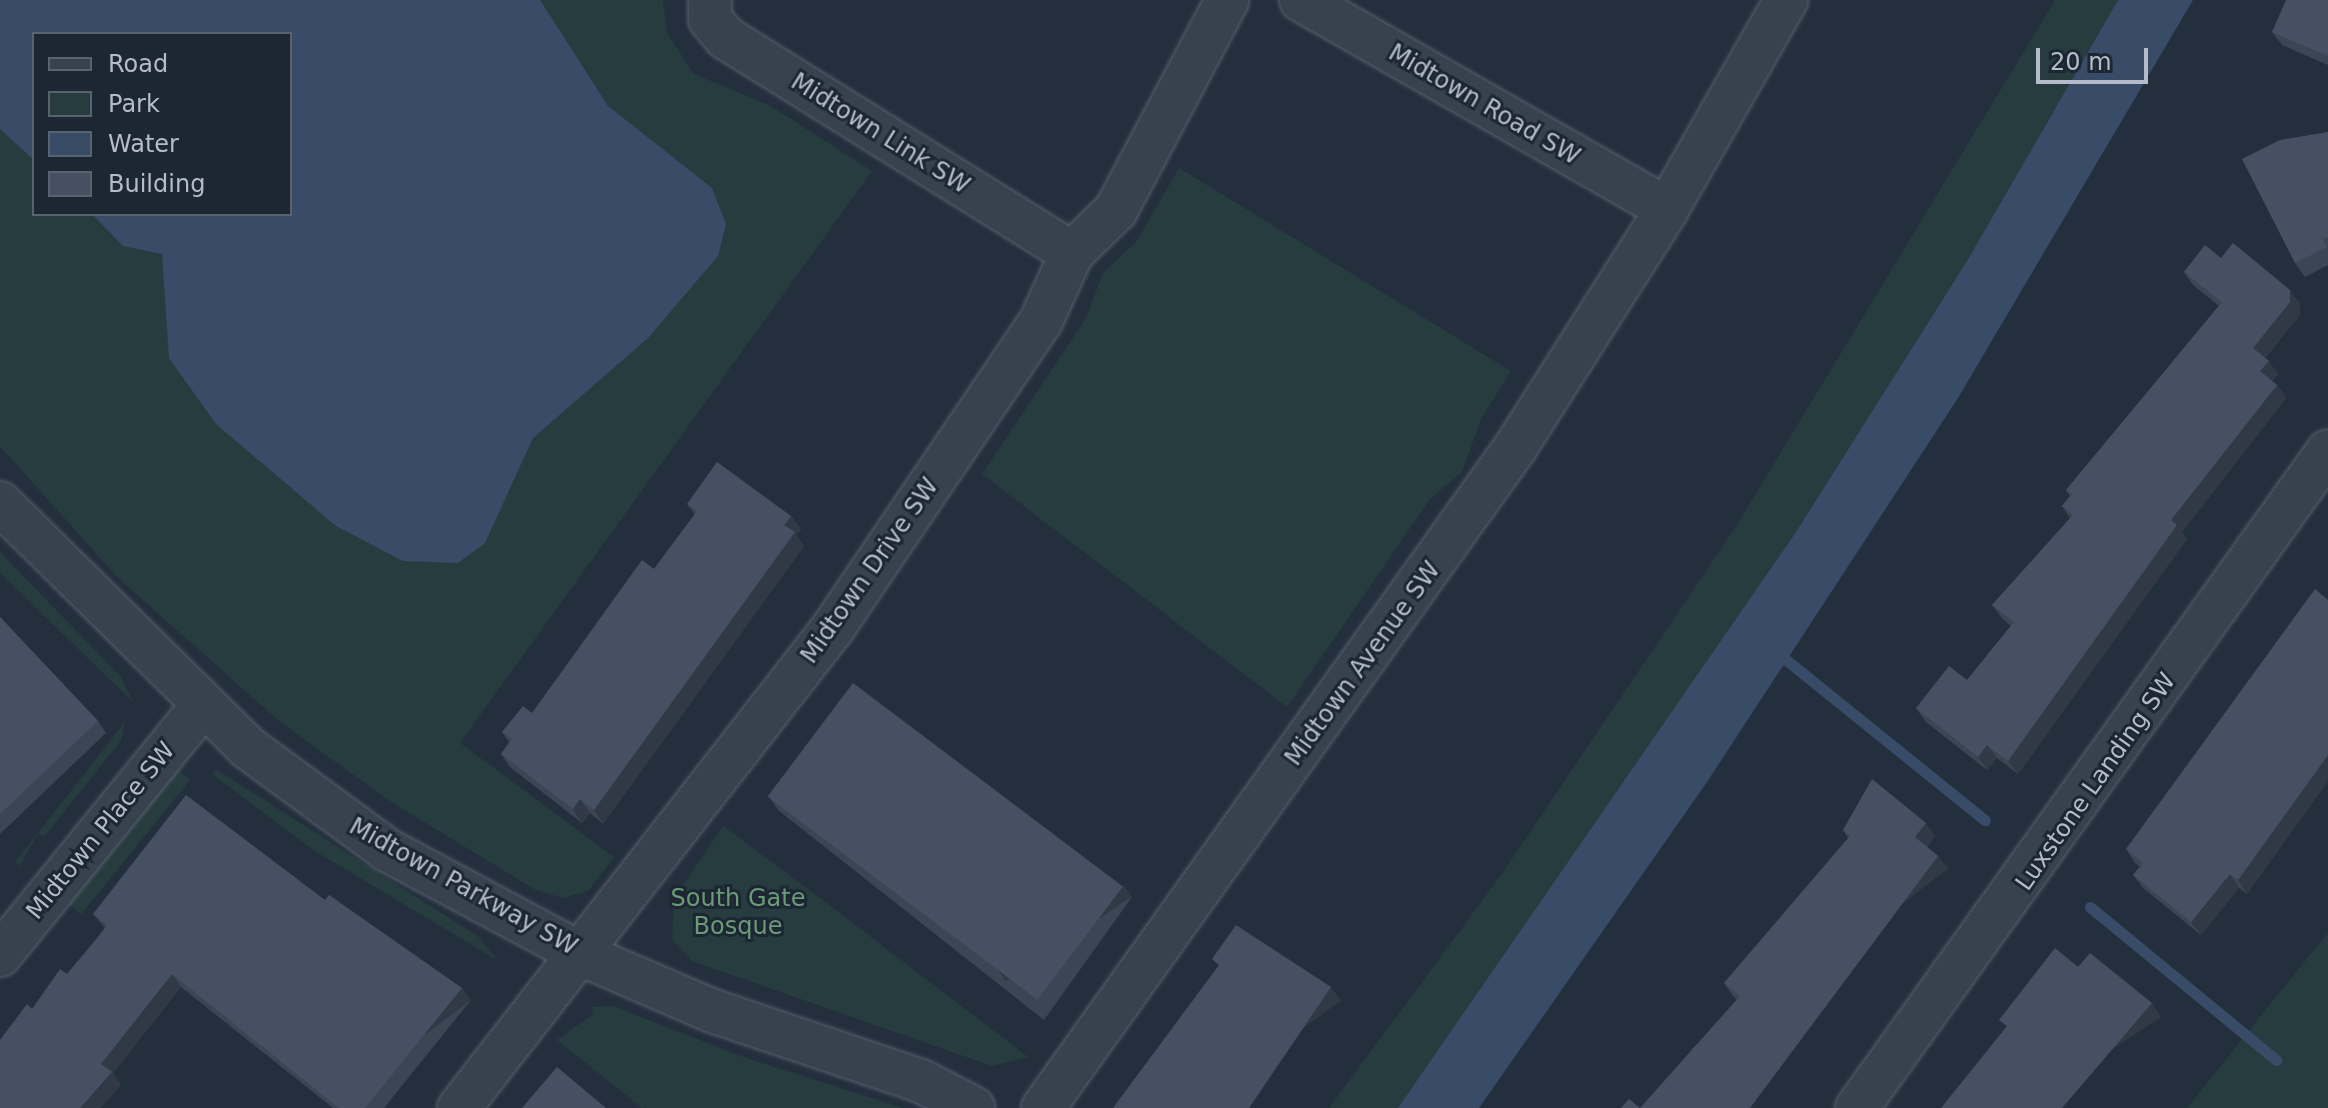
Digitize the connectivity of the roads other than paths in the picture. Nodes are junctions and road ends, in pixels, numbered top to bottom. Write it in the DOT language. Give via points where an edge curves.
graph roads {
  1 [pos="710,0"];
  2 [pos="1227,0"];
  3 [pos="1301,0"];
  4 [pos="1786,0"];
  5 [pos="1667,209"];
  6 [pos="1072,253"];
  7 [pos="2328,451"];
  8 [pos="0,503"];
  9 [pos="202,706"];
  10 [pos="0,955"];
  11 [pos="583,955"];
  12 [pos="459,1108"];
  13 [pos="973,1108"];
  14 [pos="1043,1108"];
  15 [pos="1857,1108"];
  1 -- 6 [label="street, Midtown Link SW" via="710,19 726,38"];
  2 -- 6 [label="street, Midtown Drive SW" via="1116,210"];
  3 -- 5 [label="street, Midtown Road SW"];
  4 -- 5 [label="street, Midtown Avenue SW"];
  5 -- 14 [label="street, Midtown Avenue SW" via="1424,582"];
  6 -- 11 [label="street, Midtown Drive SW" via="1041,321 833,628"];
  7 -- 15 [label="street, Luxstone Landing SW"];
  8 -- 9 [label="street, Midtown Parkway SW"];
  9 -- 10 [label="street, Midtown Place SW"];
  9 -- 11 [label="street, Midtown Parkway SW" via="387,850"];
  11 -- 12 [label="street, Midtown Drive SW"];
  11 -- 13 [label="street, Midtown Parkway SW" via="710,1010 921,1081"];
}
